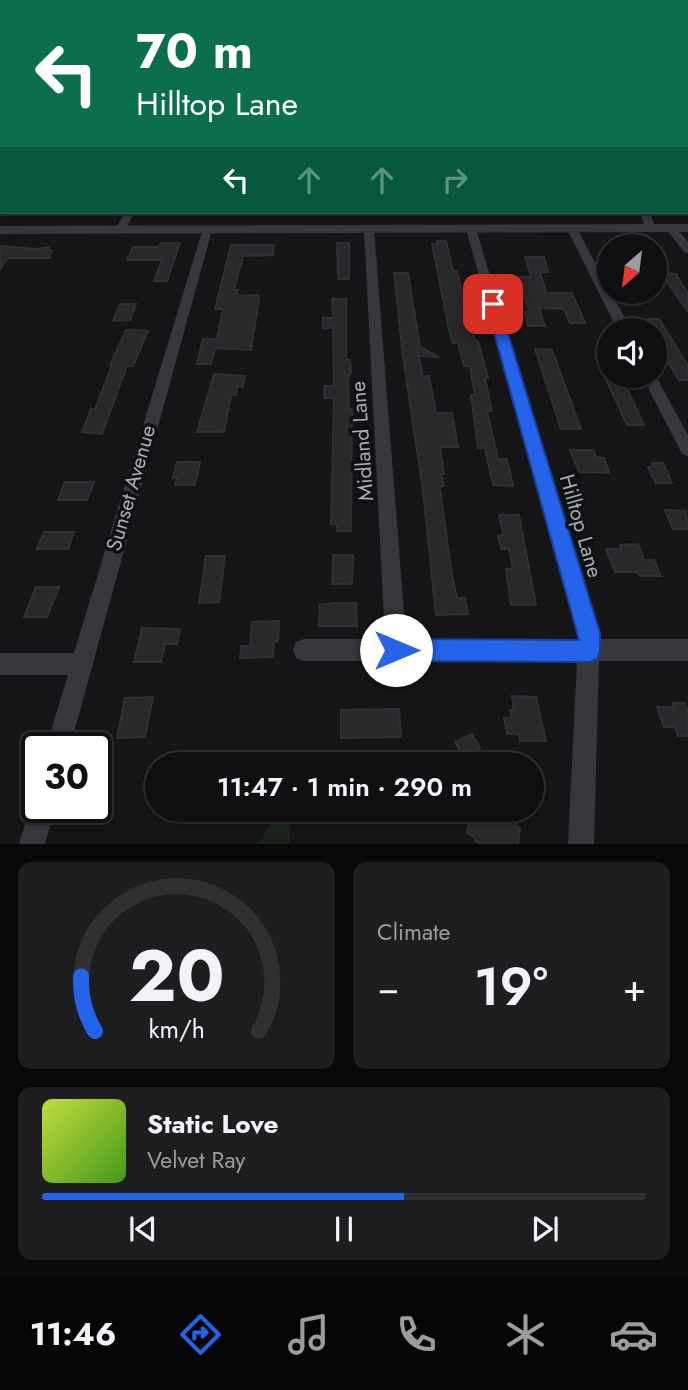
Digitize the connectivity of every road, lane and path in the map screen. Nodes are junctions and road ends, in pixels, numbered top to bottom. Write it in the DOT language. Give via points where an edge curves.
graph roads {
  1 [pos="129,214"];
  2 [pos="646,214"];
  3 [pos="650,228"];
  4 [pos="671,228"];
  5 [pos="688,228"];
  6 [pos="369,229"];
  7 [pos="471,229"];
  8 [pos="572,229"];
  9 [pos="0,230"];
  10 [pos="120,230"];
  11 [pos="206,230"];
  12 [pos="688,250"];
  13 [pos="618,318"];
  14 [pos="655,388"];
  15 [pos="688,450"];
  16 [pos="304,650"];
  17 [pos="396,650"];
  18 [pos="688,650"];
  19 [pos="589,651"];
  20 [pos="0,664"];
  21 [pos="81,664"];
  22 [pos="62,732"];
  23 [pos="38,823"];
  24 [pos="32,844"];
  25 [pos="580,844"];
  1 -- 10 [label="street"];
  2 -- 3 [label="street"];
  3 -- 4 [label="street"];
  3 -- 8 [label="street"];
  4 -- 5 [label="street"];
  4 -- 12 [label="street"];
  6 -- 7 [label="street"];
  6 -- 11 [label="street"];
  6 -- 17 [label="street, Midland Lane"];
  7 -- 8 [label="street"];
  7 -- 19 [label="street, Hilltop Lane" via="589,633"];
  8 -- 13 [label="street"];
  9 -- 10 [label="street"];
  10 -- 11 [label="street"];
  11 -- 21 [label="street, Sunset Avenue"];
  14 -- 15 [label="street"];
  16 -- 17 [label="street"];
  17 -- 19 [label="street"];
  18 -- 19 [label="street"];
  19 -- 25 [label="street, Hilltop Lane"];
  20 -- 21 [label="street"];
  21 -- 22 [label="street, Sunset Avenue"];
  23 -- 24 [label="street"];
}
